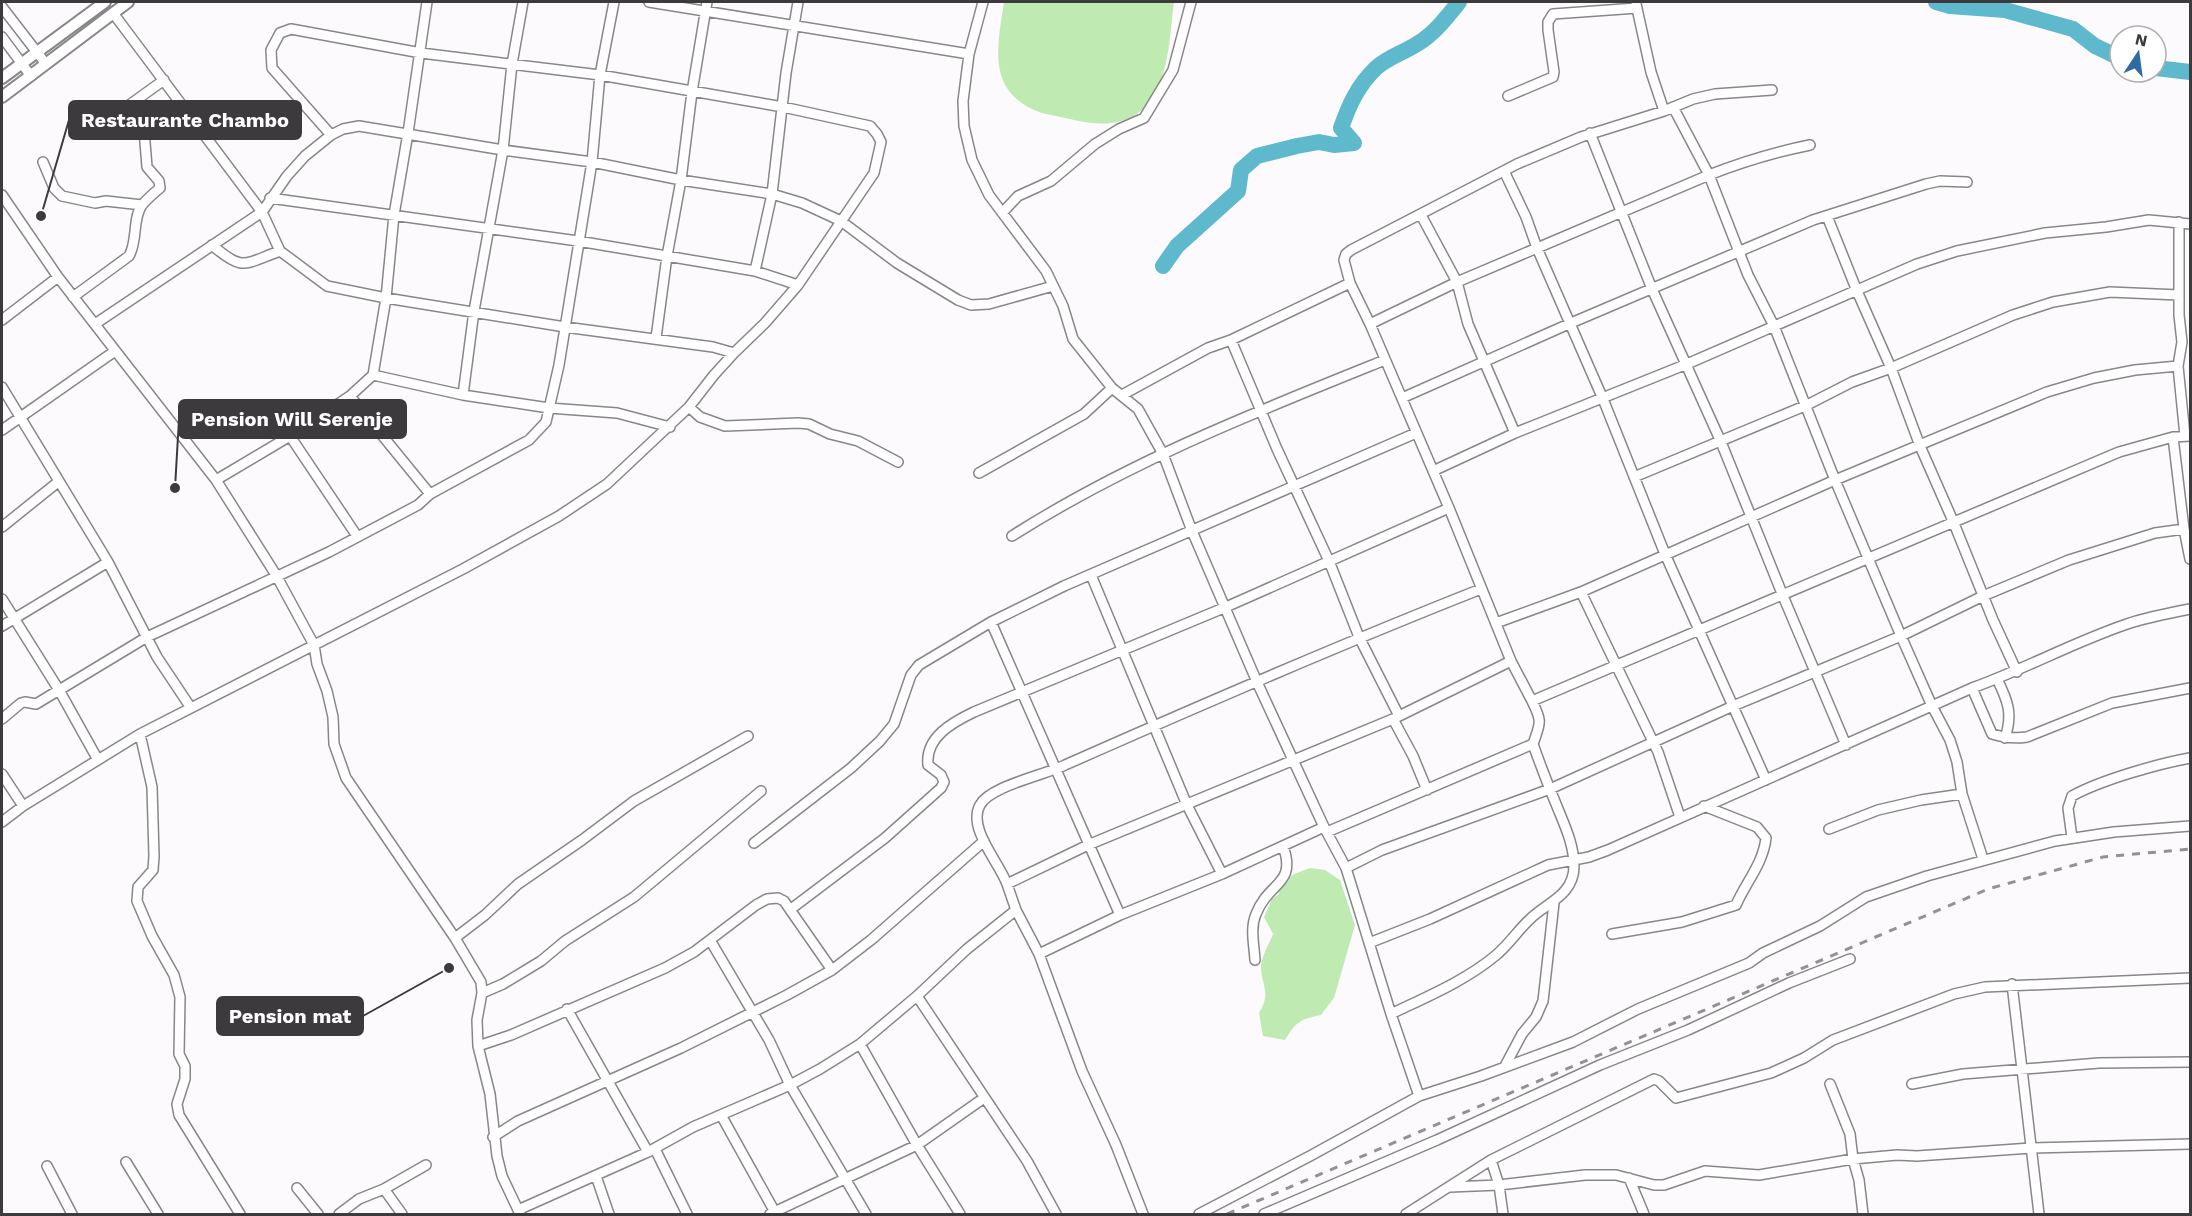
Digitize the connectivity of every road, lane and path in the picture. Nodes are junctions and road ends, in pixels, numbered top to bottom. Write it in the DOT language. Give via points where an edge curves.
graph roads {
  1 [pos="105,2"];
  2 [pos="128,2"];
  3 [pos="427,2"];
  4 [pos="523,2"];
  5 [pos="614,2"];
  6 [pos="649,2"];
  7 [pos="798,2"];
  8 [pos="982,2"];
  9 [pos="1191,2"];
  10 [pos="1636,4"];
  11 [pos="706,6"];
  12 [pos="2,7"];
  13 [pos="113,13"];
  14 [pos="794,26"];
  15 [pos="2,37"];
  16 [pos="36,52"];
  17 [pos="421,52"];
  18 [pos="969,54"];
  19 [pos="21,63"];
  20 [pos="46,64"];
  21 [pos="512,64"];
  22 [pos="600,75"];
  23 [pos="31,76"];
  24 [pos="2,78"];
  25 [pos="164,80"];
  26 [pos="1772,90"];
  27 [pos="692,92"];
  28 [pos="1509,96"];
  29 [pos="2,98"];
  30 [pos="783,107"];
  31 [pos="1669,109"];
  32 [pos="114,116"];
  33 [pos="144,130"];
  34 [pos="408,133"];
  35 [pos="1590,134"];
  36 [pos="331,135"];
  37 [pos="1810,145"];
  38 [pos="503,150"];
  39 [pos="43,162"];
  40 [pos="592,162"];
  41 [pos="1504,171"];
  42 [pos="1709,175"];
  43 [pos="681,180"];
  44 [pos="1967,182"];
  45 [pos="772,194"];
  46 [pos="2,195"];
  47 [pos="270,198"];
  48 [pos="142,205"];
  49 [pos="261,212"];
  50 [pos="1003,212"];
  51 [pos="1622,212"];
  52 [pos="1421,214"];
  53 [pos="394,215"];
  54 [pos="1827,216"];
  55 [pos="841,221"];
  56 [pos="2179,222"];
  57 [pos="2190,224"];
  58 [pos="490,227"];
  59 [pos="578,241"];
  60 [pos="212,245"];
  61 [pos="1537,248"];
  62 [pos="280,251"];
  63 [pos="1739,251"];
  64 [pos="667,256"];
  65 [pos="755,271"];
  66 [pos="58,277"];
  67 [pos="1457,282"];
  68 [pos="1350,283"];
  69 [pos="798,285"];
  70 [pos="1053,286"];
  71 [pos="1653,289"];
  72 [pos="1857,291"];
  73 [pos="2179,295"];
  74 [pos="74,297"];
  75 [pos="386,298"];
  76 [pos="474,311"];
  77 [pos="2,320"];
  78 [pos="1571,323"];
  79 [pos="95,324"];
  80 [pos="1370,324"];
  81 [pos="1774,326"];
  82 [pos="566,327"];
  83 [pos="656,338"];
  84 [pos="1232,340"];
  85 [pos="2186,342"];
  86 [pos="115,351"];
  87 [pos="734,353"];
  88 [pos="1385,360"];
  89 [pos="1484,362"];
  90 [pos="1687,364"];
  91 [pos="2178,366"];
  92 [pos="1891,368"];
  93 [pos="373,375"];
  94 [pos="2,387"];
  95 [pos="1112,388"];
  96 [pos="463,395"];
  97 [pos="1122,395"];
  98 [pos="350,396"];
  99 [pos="1401,398"];
  100 [pos="1603,399"];
  101 [pos="1807,405"];
  102 [pos="689,407"];
  103 [pos="549,408"];
  104 [pos="1261,410"];
  105 [pos="20,418"];
  106 [pos="670,427"];
  107 [pos="2,430"];
  108 [pos="1416,433"];
  109 [pos="1515,433"];
  110 [pos="290,436"];
  111 [pos="2188,436"];
  112 [pos="2173,437"];
  113 [pos="1721,442"];
  114 [pos="1920,446"];
  115 [pos="1163,454"];
  116 [pos="898,462"];
  117 [pos="1433,471"];
  118 [pos="979,473"];
  119 [pos="1634,477"];
  120 [pos="216,480"];
  121 [pos="1835,480"];
  122 [pos="58,482"];
  123 [pos="1294,487"];
  124 [pos="430,494"];
  125 [pos="1449,508"];
  126 [pos="1751,517"];
  127 [pos="1953,521"];
  128 [pos="2,527"];
  129 [pos="2184,529"];
  130 [pos="1192,531"];
  131 [pos="357,536"];
  132 [pos="1012,536"];
  133 [pos="1665,554"];
  134 [pos="1869,558"];
  135 [pos="2190,559"];
  136 [pos="1329,561"];
  137 [pos="108,562"];
  138 [pos="276,575"];
  139 [pos="1091,575"];
  140 [pos="1481,589"];
  141 [pos="1581,592"];
  142 [pos="1783,596"];
  143 [pos="1983,596"];
  144 [pos="2,599"];
  145 [pos="1226,607"];
  146 [pos="2190,609"];
  147 [pos="13,619"];
  148 [pos="991,622"];
  149 [pos="1496,623"];
  150 [pos="2,626"];
  151 [pos="1699,629"];
  152 [pos="147,636"];
  153 [pos="1901,636"];
  154 [pos="1359,637"];
  155 [pos="314,645"];
  156 [pos="1124,650"];
  157 [pos="1511,661"];
  158 [pos="1616,666"];
  159 [pos="1815,671"];
  160 [pos="2017,672"];
  161 [pos="1997,679"];
  162 [pos="1257,682"];
  163 [pos="1972,688"];
  164 [pos="2190,688"];
  165 [pos="58,690"];
  166 [pos="1021,692"];
  167 [pos="1532,702"];
  168 [pos="1733,706"];
  169 [pos="1932,706"];
  170 [pos="191,708"];
  171 [pos="1396,717"];
  172 [pos="2,719"];
  173 [pos="1153,726"];
  174 [pos="140,734"];
  175 [pos="748,736"];
  176 [pos="2005,738"];
  177 [pos="1653,741"];
  178 [pos="1533,744"];
  179 [pos="1846,745"];
  180 [pos="2190,758"];
  181 [pos="98,760"];
  182 [pos="1292,760"];
  183 [pos="1055,770"];
  184 [pos="2,774"];
  185 [pos="1766,780"];
  186 [pos="1550,789"];
  187 [pos="1427,790"];
  188 [pos="761,791"];
  189 [pos="1962,794"];
  190 [pos="1187,805"];
  191 [pos="23,806"];
  192 [pos="1704,806"];
  193 [pos="1680,817"];
  194 [pos="2,822"];
  195 [pos="2190,826"];
  196 [pos="1829,828"];
  197 [pos="1326,830"];
  198 [pos="2072,838"];
  199 [pos="984,841"];
  200 [pos="754,843"];
  201 [pos="1088,845"];
  202 [pos="1283,846"];
  203 [pos="1574,859"];
  204 [pos="1983,859"];
  205 [pos="1346,868"];
  206 [pos="1222,874"];
  207 [pos="1007,884"];
  208 [pos="1554,903"];
  209 [pos="791,909"];
  210 [pos="1016,910"];
  211 [pos="1119,915"];
  212 [pos="1612,934"];
  213 [pos="455,938"];
  214 [pos="710,940"];
  215 [pos="1369,943"];
  216 [pos="1039,954"];
  217 [pos="1850,959"];
  218 [pos="1255,960"];
  219 [pos="832,970"];
  220 [pos="2190,978"];
  221 [pos="2012,984"];
  222 [pos="482,993"];
  223 [pos="917,996"];
  224 [pos="567,1010"];
  225 [pos="752,1013"];
  226 [pos="1391,1014"];
  227 [pos="860,1044"];
  228 [pos="478,1046"];
  229 [pos="2190,1062"];
  230 [pos="1505,1066"];
  231 [pos="2023,1069"];
  232 [pos="607,1082"];
  233 [pos="1830,1084"];
  234 [pos="1912,1084"];
  235 [pos="790,1085"];
  236 [pos="1419,1096"];
  237 [pos="984,1098"];
  238 [pos="721,1115"];
  239 [pos="493,1137"];
  240 [pos="2190,1144"];
  241 [pos="917,1145"];
  242 [pos="2031,1148"];
  243 [pos="651,1150"];
  244 [pos="1853,1159"];
  245 [pos="1491,1160"];
  246 [pos="126,1162"];
  247 [pos="426,1165"];
  248 [pos="47,1166"];
  249 [pos="596,1176"];
  250 [pos="1629,1178"];
  251 [pos="845,1179"];
  252 [pos="1499,1185"];
  253 [pos="1448,1187"];
  254 [pos="297,1188"];
  255 [pos="384,1190"];
  256 [pos="519,1212"];
  257 [pos="774,1213"];
  258 [pos="72,1215"];
  259 [pos="158,1215"];
  260 [pos="240,1215"];
  261 [pos="318,1215"];
  262 [pos="339,1215"];
  263 [pos="402,1215"];
  264 [pos="609,1215"];
  265 [pos="687,1215"];
  266 [pos="866,1215"];
  267 [pos="960,1215"];
  268 [pos="1056,1215"];
  269 [pos="1143,1215"];
  270 [pos="1198,1215"];
  271 [pos="1264,1215"];
  272 [pos="1406,1215"];
  273 [pos="1503,1215"];
  274 [pos="1644,1215"];
  275 [pos="1863,1215"];
  276 [pos="2039,1215"];
  1 -- 16 [label="street"];
  2 -- 13 [label="street"];
  3 -- 17 [label="street"];
  4 -- 21 [label="street"];
  5 -- 22 [label="street"];
  6 -- 11 [label="street"];
  7 -- 14 [label="street"];
  8 -- 18 [label="street"];
  9 -- 50 [label="street" via="1173,70 1144,118 1095,144 1051,181 1018,196"];
  10 -- 28 [label="street" via="1552,14 1548,22 1552,77"];
  10 -- 31 [label="street" via="1650,72"];
  11 -- 14 [label="street"];
  11 -- 27 [label="street"];
  12 -- 16 [label="street"];
  13 -- 20 [label="street"];
  13 -- 25 [label="street"];
  14 -- 18 [label="street"];
  14 -- 30 [label="street"];
  15 -- 19 [label="street"];
  16 -- 19 [label="street"];
  16 -- 20 [label="street"];
  17 -- 21 [label="street"];
  17 -- 34 [label="street"];
  17 -- 36 [label="street" via="291,29 280,33 270,50 272,68"];
  18 -- 50 [label="street" via="964,126 972,160 989,195"];
  19 -- 23 [label="street"];
  19 -- 24 [label="street"];
  20 -- 23 [label="street"];
  21 -- 22 [label="street"];
  21 -- 38 [label="street"];
  22 -- 27 [label="street"];
  22 -- 40 [label="street"];
  23 -- 29 [label="street"];
  25 -- 32 [label="street"];
  25 -- 49 [label="street"];
  26 -- 31 [label="street" via="1715,94"];
  27 -- 30 [label="street"];
  27 -- 43 [label="street"];
  30 -- 45 [label="street"];
  30 -- 55 [label="street" via="870,126 877,134 881,142 874,173"];
  31 -- 35 [label="street"];
  31 -- 42 [label="street"];
  33 -- 48 [label="street" via="147,167 160,188"];
  34 -- 36 [label="street" via="359,126"];
  34 -- 38 [label="street"];
  34 -- 53 [label="street"];
  35 -- 41 [label="street"];
  35 -- 51 [label="street"];
  36 -- 47 [label="street" via="305,156"];
  37 -- 42 [label="street" via="1745,161"];
  38 -- 40 [label="street"];
  38 -- 58 [label="street"];
  39 -- 48 [label="street" via="54,188 62,196 95,203"];
  40 -- 43 [label="street"];
  40 -- 59 [label="street"];
  41 -- 52 [label="street"];
  41 -- 61 [label="street"];
  42 -- 51 [label="street"];
  42 -- 63 [label="street"];
  43 -- 45 [label="street"];
  43 -- 64 [label="street"];
  44 -- 54 [label="street" via="1940,181"];
  45 -- 55 [label="street"];
  45 -- 65 [label="street"];
  46 -- 66 [label="street"];
  47 -- 49 [label="street"];
  47 -- 53 [label="street"];
  48 -- 74 [label="street" via="129,256"];
  49 -- 60 [label="street"];
  49 -- 62 [label="street"];
  50 -- 70 [label="street"];
  51 -- 61 [label="street"];
  51 -- 71 [label="street"];
  52 -- 67 [label="street"];
  52 -- 68 [label="street" via="1346,254"];
  53 -- 58 [label="street"];
  53 -- 75 [label="street"];
  54 -- 63 [label="street"];
  54 -- 72 [label="street"];
  55 -- 69 [label="street"];
  55 -- 70 [label="street" via="897,263 971,305 989,304"];
  56 -- 57 [label="street"];
  56 -- 72 [label="street" via="2149,220 2001,241 1927,261"];
  56 -- 73 [label="street"];
  58 -- 59 [label="street"];
  58 -- 76 [label="street"];
  59 -- 64 [label="street"];
  59 -- 82 [label="street"];
  60 -- 62 [label="street" via="239,264"];
  60 -- 79 [label="street"];
  61 -- 67 [label="street"];
  61 -- 78 [label="street"];
  62 -- 75 [label="street" via="327,286"];
  63 -- 71 [label="street"];
  63 -- 81 [label="street"];
  64 -- 65 [label="street"];
  64 -- 83 [label="street"];
  65 -- 69 [label="street"];
  66 -- 74 [label="street"];
  66 -- 77 [label="street"];
  67 -- 80 [label="street"];
  67 -- 89 [label="street" via="1468,324"];
  68 -- 80 [label="street"];
  68 -- 84 [label="street"];
  69 -- 87 [label="street"];
  70 -- 95 [label="street" via="1073,339"];
  71 -- 78 [label="street"];
  71 -- 90 [label="street"];
  72 -- 81 [label="street"];
  72 -- 92 [label="street"];
  73 -- 85 [label="street"];
  73 -- 92 [label="street" via="2110,292 2053,302 2013,315"];
  74 -- 79 [label="street"];
  75 -- 76 [label="street"];
  75 -- 93 [label="street"];
  76 -- 82 [label="street"];
  76 -- 96 [label="street"];
  78 -- 89 [label="street"];
  78 -- 100 [label="street"];
  79 -- 86 [label="street"];
  80 -- 88 [label="street"];
  81 -- 90 [label="street"];
  81 -- 101 [label="street"];
  82 -- 83 [label="street"];
  82 -- 103 [label="street"];
  83 -- 87 [label="street"];
  84 -- 97 [label="street" via="1208,348"];
  84 -- 104 [label="street"];
  85 -- 91 [label="street"];
  86 -- 105 [label="street"];
  86 -- 120 [label="street"];
  87 -- 102 [label="street"];
  88 -- 99 [label="street"];
  88 -- 104 [label="street"];
  89 -- 99 [label="street"];
  89 -- 109 [label="street"];
  90 -- 100 [label="street"];
  90 -- 113 [label="street"];
  91 -- 111 [label="street"];
  91 -- 114 [label="street" via="2094,378 2047,392"];
  92 -- 101 [label="street"];
  92 -- 114 [label="street"];
  93 -- 96 [label="street"];
  93 -- 98 [label="street"];
  94 -- 105 [label="street"];
  95 -- 97 [label="street"];
  95 -- 118 [label="street" via="1084,414"];
  96 -- 103 [label="street"];
  97 -- 115 [label="street" via="1138,409"];
  98 -- 110 [label="street"];
  98 -- 124 [label="street"];
  99 -- 108 [label="street"];
  100 -- 109 [label="street"];
  100 -- 119 [label="street"];
  101 -- 113 [label="street"];
  101 -- 121 [label="street"];
  102 -- 106 [label="street"];
  102 -- 116 [label="street" via="700,417 725,426 809,424 858,441"];
  103 -- 106 [label="street" via="617,413"];
  103 -- 124 [label="street" via="546,422 529,440"];
  104 -- 115 [label="street"];
  104 -- 123 [label="street"];
  105 -- 107 [label="street"];
  105 -- 122 [label="street"];
  106 -- 155 [label="street" via="607,484 559,516"];
  108 -- 117 [label="street"];
  108 -- 123 [label="street"];
  109 -- 117 [label="street"];
  110 -- 120 [label="street"];
  110 -- 131 [label="street"];
  111 -- 112 [label="street"];
  112 -- 127 [label="street" via="2119,452"];
  112 -- 129 [label="street"];
  113 -- 119 [label="street"];
  113 -- 126 [label="street"];
  114 -- 121 [label="street"];
  114 -- 127 [label="street"];
  115 -- 130 [label="street"];
  115 -- 132 [label="street" via="1054,508"];
  117 -- 125 [label="street"];
  119 -- 133 [label="street"];
  120 -- 138 [label="street"];
  121 -- 126 [label="street"];
  121 -- 134 [label="street"];
  122 -- 128 [label="street"];
  122 -- 137 [label="street"];
  123 -- 130 [label="street"];
  123 -- 136 [label="street"];
  124 -- 131 [label="street" via="418,505"];
  125 -- 136 [label="street"];
  125 -- 140 [label="street"];
  126 -- 133 [label="street"];
  126 -- 142 [label="street"];
  127 -- 134 [label="street"];
  127 -- 143 [label="street"];
  129 -- 135 [label="street"];
  129 -- 143 [label="street" via="2155,533 2069,560"];
  130 -- 139 [label="street"];
  130 -- 145 [label="street"];
  131 -- 138 [label="street"];
  133 -- 141 [label="street"];
  133 -- 151 [label="street"];
  134 -- 142 [label="street"];
  134 -- 153 [label="street"];
  136 -- 145 [label="street"];
  136 -- 154 [label="street"];
  137 -- 147 [label="street"];
  137 -- 152 [label="street"];
  138 -- 152 [label="street"];
  138 -- 155 [label="street"];
  139 -- 148 [label="street"];
  139 -- 156 [label="street"];
  140 -- 149 [label="street"];
  140 -- 154 [label="street"];
  141 -- 149 [label="street"];
  141 -- 158 [label="street"];
  142 -- 151 [label="street"];
  142 -- 159 [label="street"];
  143 -- 153 [label="street"];
  143 -- 160 [label="street"];
  144 -- 147 [label="street"];
  145 -- 156 [label="street"];
  145 -- 162 [label="street"];
  146 -- 160 [label="street" via="2127,624"];
  147 -- 150 [label="street"];
  147 -- 165 [label="street"];
  148 -- 166 [label="street"];
  148 -- 200 [label="street" via="920,665 911,675 894,724 880,741"];
  149 -- 157 [label="street"];
  151 -- 158 [label="street"];
  151 -- 168 [label="street"];
  152 -- 165 [label="street"];
  152 -- 170 [label="street"];
  153 -- 159 [label="street"];
  153 -- 169 [label="street"];
  154 -- 162 [label="street"];
  154 -- 171 [label="street"];
  155 -- 170 [label="street"];
  155 -- 213 [label="street" via="331,708 334,744 346,778"];
  156 -- 166 [label="street"];
  156 -- 173 [label="street"];
  157 -- 167 [label="street"];
  157 -- 171 [label="street"];
  158 -- 167 [label="street"];
  158 -- 177 [label="street"];
  159 -- 168 [label="street"];
  159 -- 179 [label="street"];
  160 -- 161 [label="street"];
  161 -- 163 [label="street"];
  161 -- 176 [label="street" via="2010,714"];
  162 -- 173 [label="street"];
  162 -- 182 [label="street"];
  163 -- 169 [label="street"];
  163 -- 176 [label="street" via="1992,734"];
  164 -- 176 [label="street" via="2112,703 2027,736"];
  165 -- 172 [label="street" via="36,704 21,703"];
  165 -- 181 [label="street"];
  166 -- 183 [label="street"];
  166 -- 209 [label="street" via="955,722 938,736 927,758 928,765 941,775 941,788 885,838"];
  167 -- 178 [label="street" via="1540,729"];
  168 -- 177 [label="street"];
  168 -- 185 [label="street"];
  169 -- 179 [label="street"];
  169 -- 189 [label="street" via="1950,740"];
  170 -- 174 [label="street"];
  171 -- 182 [label="street"];
  171 -- 187 [label="street"];
  173 -- 183 [label="street"];
  173 -- 190 [label="street"];
  174 -- 181 [label="street"];
  174 -- 260 [label="street" via="152,787 154,856 153,870 138,887 137,901 174,975 180,997 179,1054 185,1066 185,1079 177,1104 179,1115"];
  175 -- 213 [label="street" via="634,801 518,884"];
  177 -- 186 [label="street"];
  177 -- 193 [label="street"];
  178 -- 186 [label="street"];
  178 -- 187 [label="street"];
  179 -- 185 [label="street"];
  180 -- 198 [label="street" via="2114,779 2072,796 2068,808"];
  181 -- 191 [label="street"];
  182 -- 190 [label="street"];
  182 -- 197 [label="street"];
  183 -- 199 [label="street" via="1007,787 981,802 976,823"];
  183 -- 201 [label="street"];
  184 -- 191 [label="street"];
  185 -- 192 [label="street"];
  186 -- 203 [label="street"];
  186 -- 205 [label="street" via="1391,846"];
  187 -- 197 [label="street"];
  188 -- 222 [label="street" via="634,897 541,961"];
  189 -- 196 [label="street" via="1878,810"];
  189 -- 204 [label="street"];
  190 -- 201 [label="street"];
  190 -- 206 [label="street"];
  191 -- 194 [label="street"];
  192 -- 193 [label="street"];
  192 -- 212 [label="street" via="1757,827 1766,838 1765,850 1736,905 1682,922"];
  193 -- 203 [label="street" via="1608,850"];
  195 -- 198 [label="street"];
  197 -- 202 [label="street"];
  197 -- 205 [label="street"];
  198 -- 204 [label="street"];
  199 -- 207 [label="street"];
  199 -- 219 [label="street"];
  201 -- 207 [label="street"];
  201 -- 211 [label="street"];
  202 -- 206 [label="street"];
  202 -- 218 [label="street" via="1289,866 1287,873 1264,898 1252,925"];
  203 -- 208 [label="street" via="1569,887"];
  203 -- 215 [label="street" via="1548,865 1430,920"];
  204 -- 230 [label="street" via="1866,897 1749,963 1638,1009 1573,1042"];
  205 -- 215 [label="street"];
  206 -- 211 [label="street"];
  207 -- 210 [label="street"];
  208 -- 226 [label="street" via="1536,914 1492,958"];
  208 -- 230 [label="street" via="1544,1001"];
  209 -- 214 [label="street" via="778,898 767,899"];
  209 -- 219 [label="street"];
  210 -- 216 [label="street"];
  210 -- 223 [label="street"];
  211 -- 216 [label="street"];
  213 -- 222 [label="street" via="481,982"];
  214 -- 224 [label="street" via="665,968"];
  214 -- 225 [label="street"];
  215 -- 226 [label="street"];
  216 -- 269 [label="street" via="1082,1071"];
  217 -- 271 [label="street"];
  219 -- 225 [label="street"];
  220 -- 221 [label="street"];
  221 -- 231 [label="street"];
  221 -- 245 [label="street" via="1954,994 1833,1040 1804,1058 1761,1076 1676,1098 1654,1079"];
  222 -- 228 [label="street"];
  223 -- 227 [label="street"];
  223 -- 237 [label="street"];
  224 -- 228 [label="street"];
  224 -- 232 [label="street"];
  225 -- 232 [label="street"];
  225 -- 235 [label="street"];
  226 -- 236 [label="street"];
  227 -- 235 [label="street"];
  227 -- 241 [label="street"];
  228 -- 239 [label="street" via="490,1094"];
  229 -- 231 [label="street"];
  230 -- 236 [label="street"];
  231 -- 234 [label="street" via="1962,1074"];
  231 -- 242 [label="street"];
  232 -- 239 [label="street" via="518,1121"];
  232 -- 243 [label="street"];
  233 -- 244 [label="street" via="1850,1134"];
  235 -- 238 [label="street"];
  235 -- 251 [label="street"];
  236 -- 270 [label="street"];
  237 -- 241 [label="street"];
  237 -- 268 [label="street" via="1027,1161"];
  238 -- 243 [label="street"];
  238 -- 257 [label="street"];
  239 -- 256 [label="street" via="502,1176"];
  240 -- 242 [label="street"];
  241 -- 251 [label="street"];
  241 -- 267 [label="street"];
  242 -- 244 [label="street"];
  242 -- 276 [label="street"];
  243 -- 249 [label="street"];
  243 -- 265 [label="street"];
  244 -- 250 [label="street" via="1759,1175 1705,1171 1664,1185"];
  244 -- 275 [label="street"];
  245 -- 252 [label="street"];
  245 -- 253 [label="street"];
  246 -- 259 [label="street"];
  247 -- 255 [label="street"];
  248 -- 258 [label="street"];
  249 -- 256 [label="street"];
  249 -- 264 [label="street"];
  250 -- 252 [label="street" via="1585,1175"];
  250 -- 274 [label="street"];
  251 -- 257 [label="street"];
  251 -- 266 [label="street"];
  252 -- 253 [label="street"];
  252 -- 273 [label="street"];
  253 -- 272 [label="street"];
  254 -- 261 [label="street"];
  255 -- 262 [label="street" via="359,1199"];
  255 -- 263 [label="street"];
}
